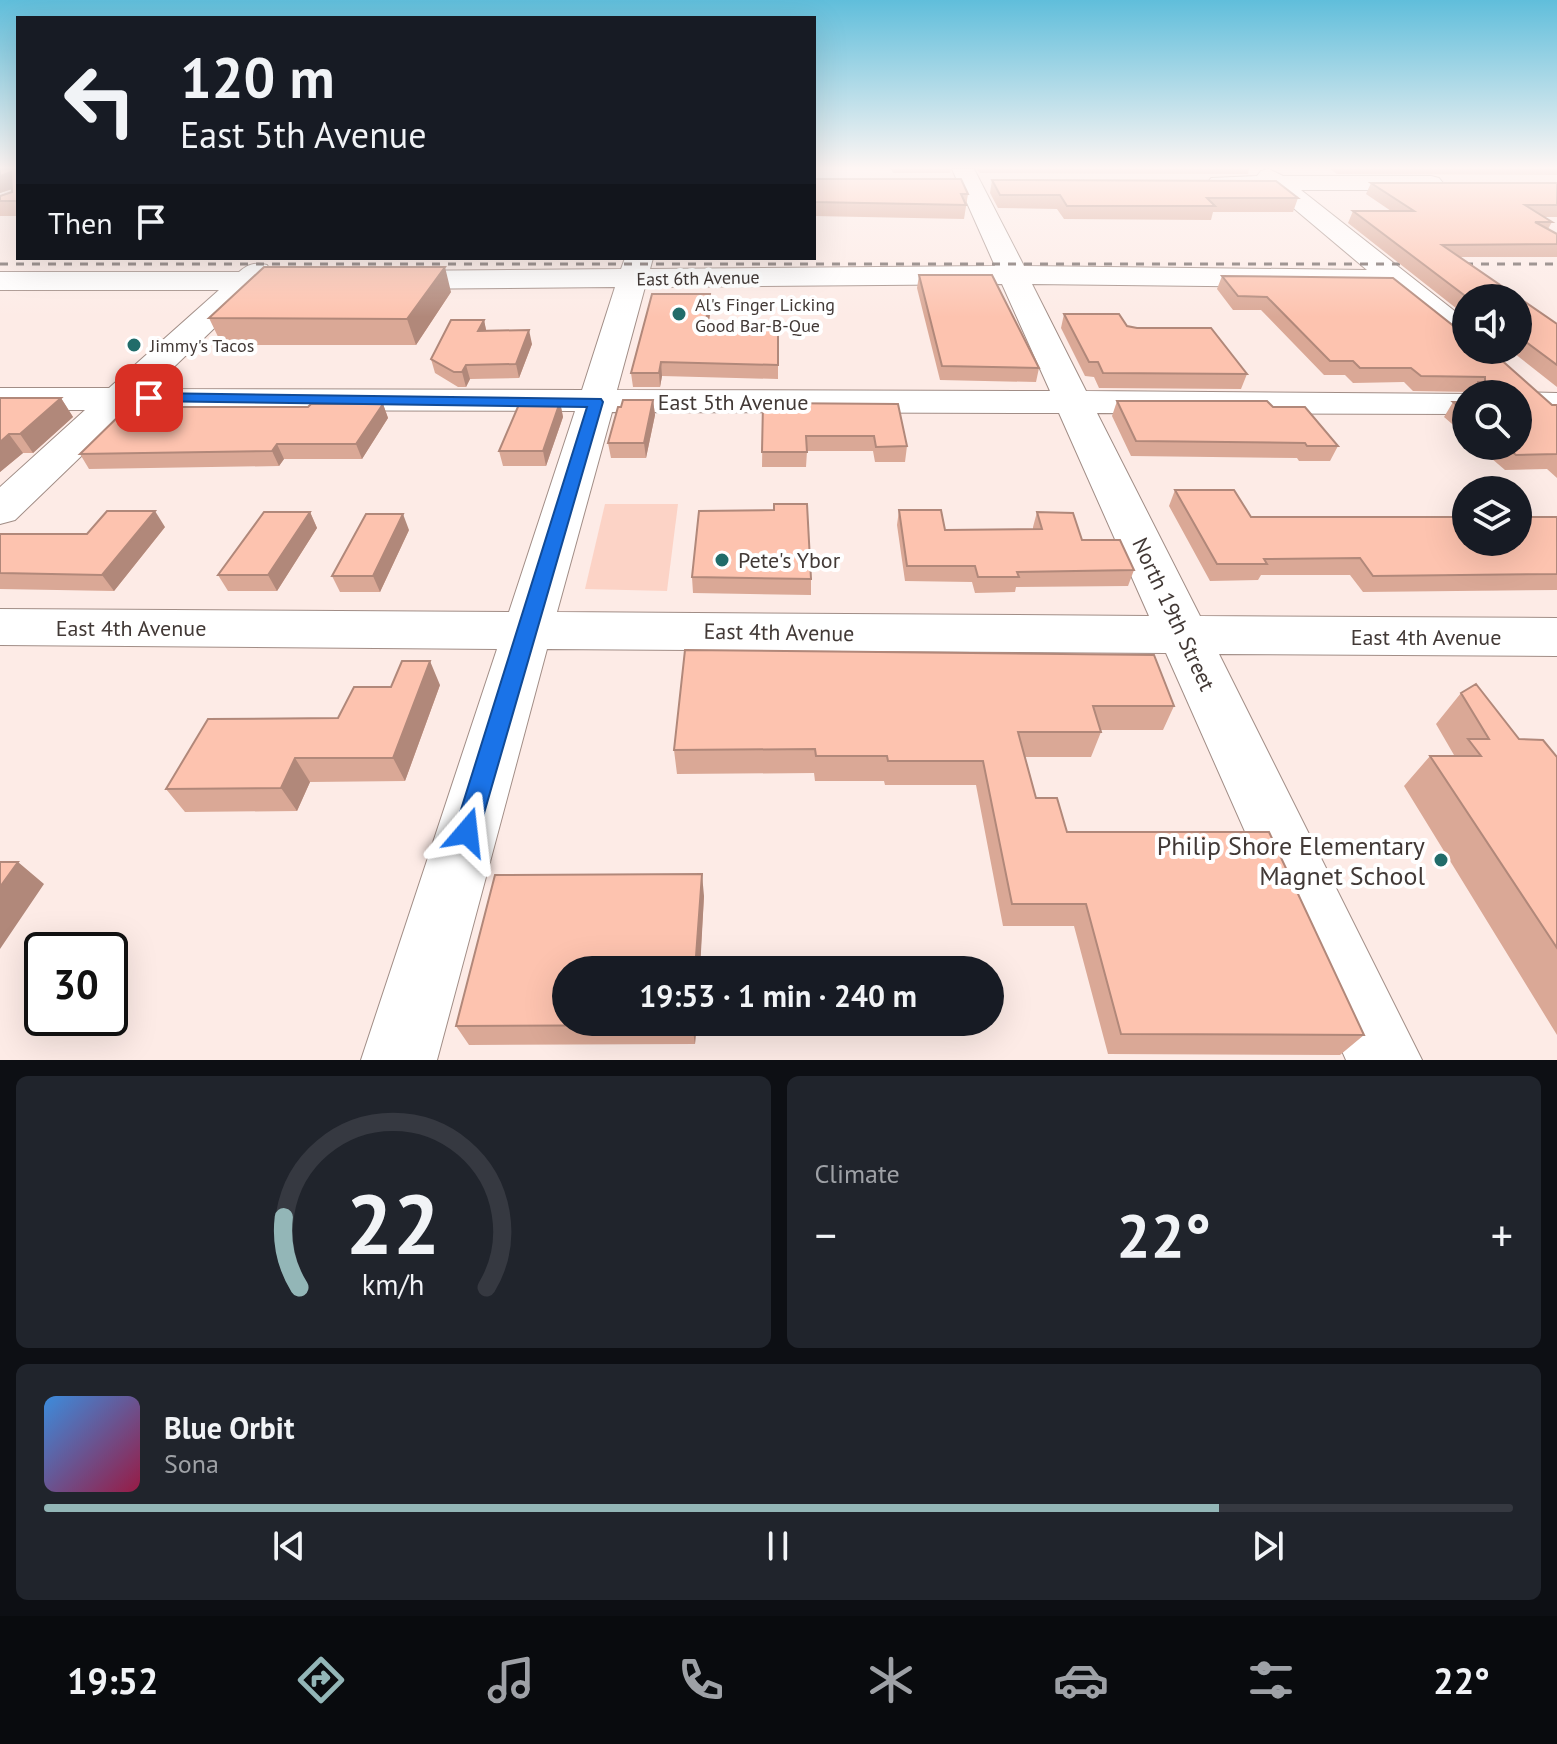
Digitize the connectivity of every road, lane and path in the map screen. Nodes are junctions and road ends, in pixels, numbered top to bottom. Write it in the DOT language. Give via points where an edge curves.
graph roads {
  1 [pos="986,218"];
  2 [pos="1320,218"];
  3 [pos="636,268"];
  4 [pos="259,269"];
  5 [pos="1013,275"];
  6 [pos="1395,279"];
  7 [pos="329,280"];
  8 [pos="360,280"];
  9 [pos="0,281"];
  10 [pos="1452,325"];
  11 [pos="121,398"];
  12 [pos="0,399"];
  13 [pos="596,402"];
  14 [pos="1074,403"];
  15 [pos="1452,403"];
  16 [pos="0,510"];
  17 [pos="0,627"];
  18 [pos="528,629"];
  19 [pos="1184,637"];
  20 [pos="1557,637"];
  21 [pos="399,1060"];
  22 [pos="1384,1060"];
  1 -- 5 [label="street, North 19th Street"];
  2 -- 6 [label="street"];
  3 -- 5 [label="street, East 6th Avenue"];
  3 -- 8 [label="street, East 6th Avenue"];
  3 -- 13 [label="street"];
  4 -- 7 [label="street"];
  4 -- 9 [label="street"];
  4 -- 11 [label="street"];
  5 -- 6 [label="street, East 6th Avenue"];
  5 -- 14 [label="street, North 19th Street"];
  6 -- 10 [label="street"];
  11 -- 12 [label="street, East 5th Avenue"];
  11 -- 13 [label="street, East 5th Avenue"];
  11 -- 16 [label="street"];
  13 -- 14 [label="street, East 5th Avenue"];
  13 -- 18 [label="street"];
  14 -- 15 [label="street, East 5th Avenue"];
  14 -- 19 [label="street, North 19th Street"];
  17 -- 18 [label="street, East 4th Avenue"];
  18 -- 19 [label="street, East 4th Avenue"];
  18 -- 21 [label="street"];
  19 -- 20 [label="street, East 4th Avenue"];
  19 -- 22 [label="street, North 19th Street"];
}
